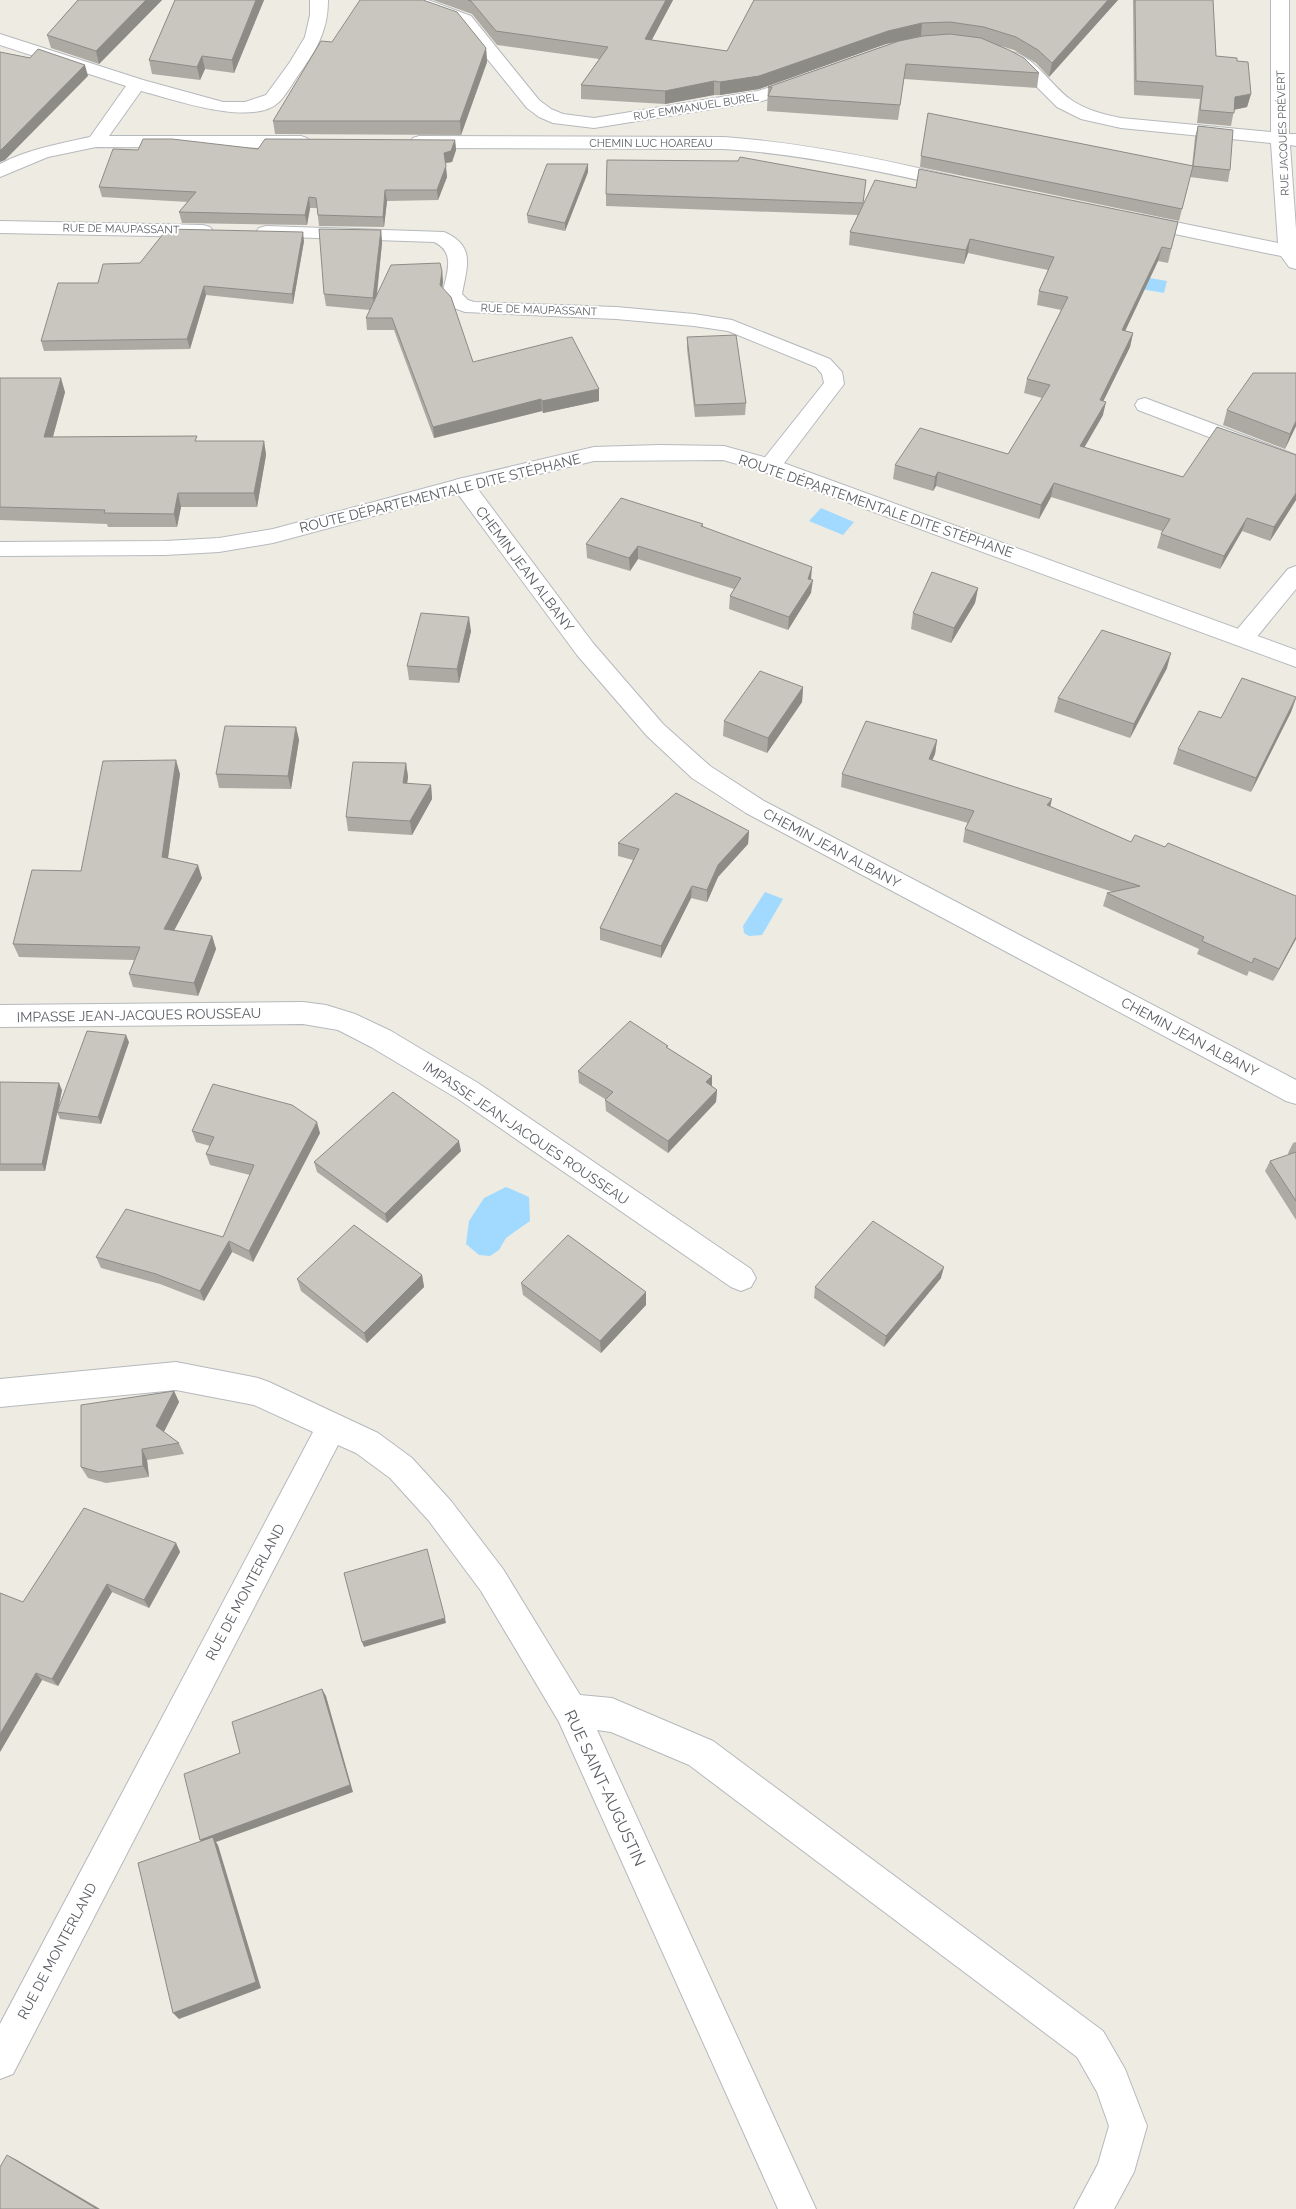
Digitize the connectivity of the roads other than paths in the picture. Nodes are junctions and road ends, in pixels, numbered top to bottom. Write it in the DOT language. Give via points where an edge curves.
graph roads {
  1 [pos="319,0"];
  2 [pos="410,0"];
  3 [pos="1280,0"];
  4 [pos="0,39"];
  5 [pos="990,50"];
  6 [pos="817,76"];
  7 [pos="137,84"];
  8 [pos="1288,139"];
  9 [pos="96,141"];
  10 [pos="316,142"];
  11 [pos="405,142"];
  12 [pos="0,171"];
  13 [pos="975,186"];
  14 [pos="1122,217"];
  15 [pos="0,227"];
  16 [pos="218,231"];
  17 [pos="248,231"];
  18 [pos="1293,256"];
  19 [pos="1145,405"];
  20 [pos="1296,463"];
  21 [pos="770,466"];
  22 [pos="462,485"];
  23 [pos="0,548"];
  24 [pos="1296,574"];
  25 [pos="1242,638"];
  26 [pos="1296,659"];
  27 [pos="0,1016"];
  28 [pos="1296,1093"];
  29 [pos="741,1278"];
  30 [pos="0,1393"];
  31 [pos="332,1426"];
  32 [pos="571,1710"];
  33 [pos="0,2060"];
  34 [pos="797,2209"];
  35 [pos="1093,2209"];
  1 -- 7 [label="street" via="314,37 272,99 245,107 223,107"];
  2 -- 6 [label="street, RUE EMMANUEL BUREL" via="465,20 533,104 545,113 574,122 594,123 762,96"];
  3 -- 8 [label="street, RUE JACQUES PRÉVERT"];
  4 -- 7 [label="street"];
  5 -- 8 [label="street" via="1014,58 1034,73 1056,97 1094,118"];
  7 -- 9 [label="street"];
  8 -- 18 [label="street, RUE JACQUES PRÉVERT"];
  9 -- 10 [label="street"];
  9 -- 12 [label="street" via="43,153"];
  11 -- 13 [label="street, CHEMIN LUC HOAREAU" via="762,145"];
  14 -- 18 [label="street"];
  15 -- 16 [label="street, RUE DE MAUPASSANT"];
  17 -- 21 [label="street, RUE DE MAUPASSANT" via="437,236 448,239 459,254 452,295 461,304 472,308 616,313 694,320 732,326 823,363 832,372 834,384"];
  19 -- 20 [label="street"];
  21 -- 22 [label="street, ROUTE DÉPARTEMENTALE DITE STÉPHANE" via="724,453 594,454"];
  21 -- 25 [label="street, ROUTE DÉPARTEMENTALE DITE STÉPHANE"];
  22 -- 23 [label="street, ROUTE DÉPARTEMENTALE DITE STÉPHANE" via="273,536 219,545"];
  22 -- 28 [label="street, CHEMIN JEAN ALBANY" via="585,649 655,730 701,772 755,807"];
  24 -- 25 [label="street"];
  25 -- 26 [label="street, ROUTE DÉPARTEMENTALE DITE STÉPHANE"];
  27 -- 29 [label="street, IMPASSE JEAN-JACQUES ROUSSEAU" via="303,1013 346,1022 468,1091"];
  30 -- 31 [label="street" via="176,1376 258,1392"];
  31 -- 32 [label="street, RUE SAINT-AUGUSTIN" via="367,1443 401,1468 440,1512 492,1580"];
  31 -- 33 [label="street, RUE DE MONTERLAND"];
  32 -- 34 [label="street, RUE SAINT-AUGUSTIN"];
  32 -- 35 [label="street" via="612,1715 701,1753 1090,2044 1112,2082 1128,2126 1115,2172"];
}
